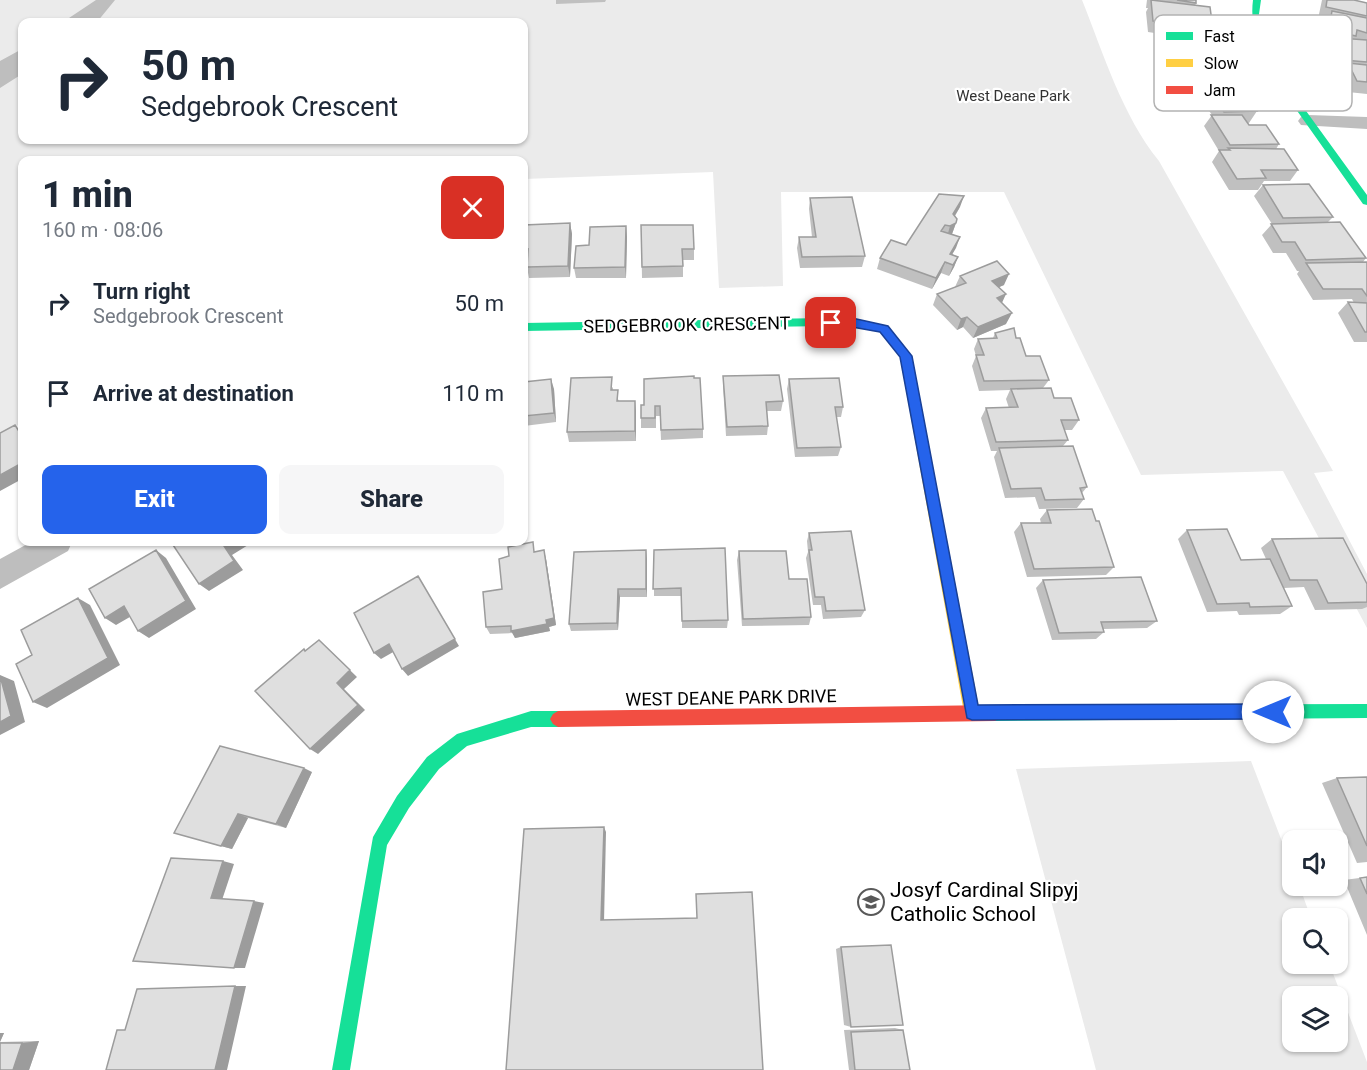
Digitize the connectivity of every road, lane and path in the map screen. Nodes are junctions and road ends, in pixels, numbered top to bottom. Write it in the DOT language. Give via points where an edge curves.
graph roads {
  1 [pos="1257,0"];
  2 [pos="1255,15"];
  3 [pos="1301,111"];
  4 [pos="1308,121"];
  5 [pos="1367,123"];
  6 [pos="1367,202"];
  7 [pos="528,327"];
  8 [pos="50,546"];
  9 [pos="0,575"];
  10 [pos="1367,711"];
  11 [pos="972,713"];
  12 [pos="341,1070"];
  1 -- 2 [label="street"];
  3 -- 4 [label="street"];
  4 -- 5 [label="street"];
  4 -- 6 [label="street"];
  7 -- 11 [label="street, SEDGEBROOK CRESCENT" via="852,322 884,329 906,356"];
  8 -- 9 [label="street"];
  10 -- 11 [label="street, WEST DEANE PARK DRIVE"];
  11 -- 12 [label="street, WEST DEANE PARK DRIVE" via="531,719 463,739 433,763 403,802 379,843"];
}
